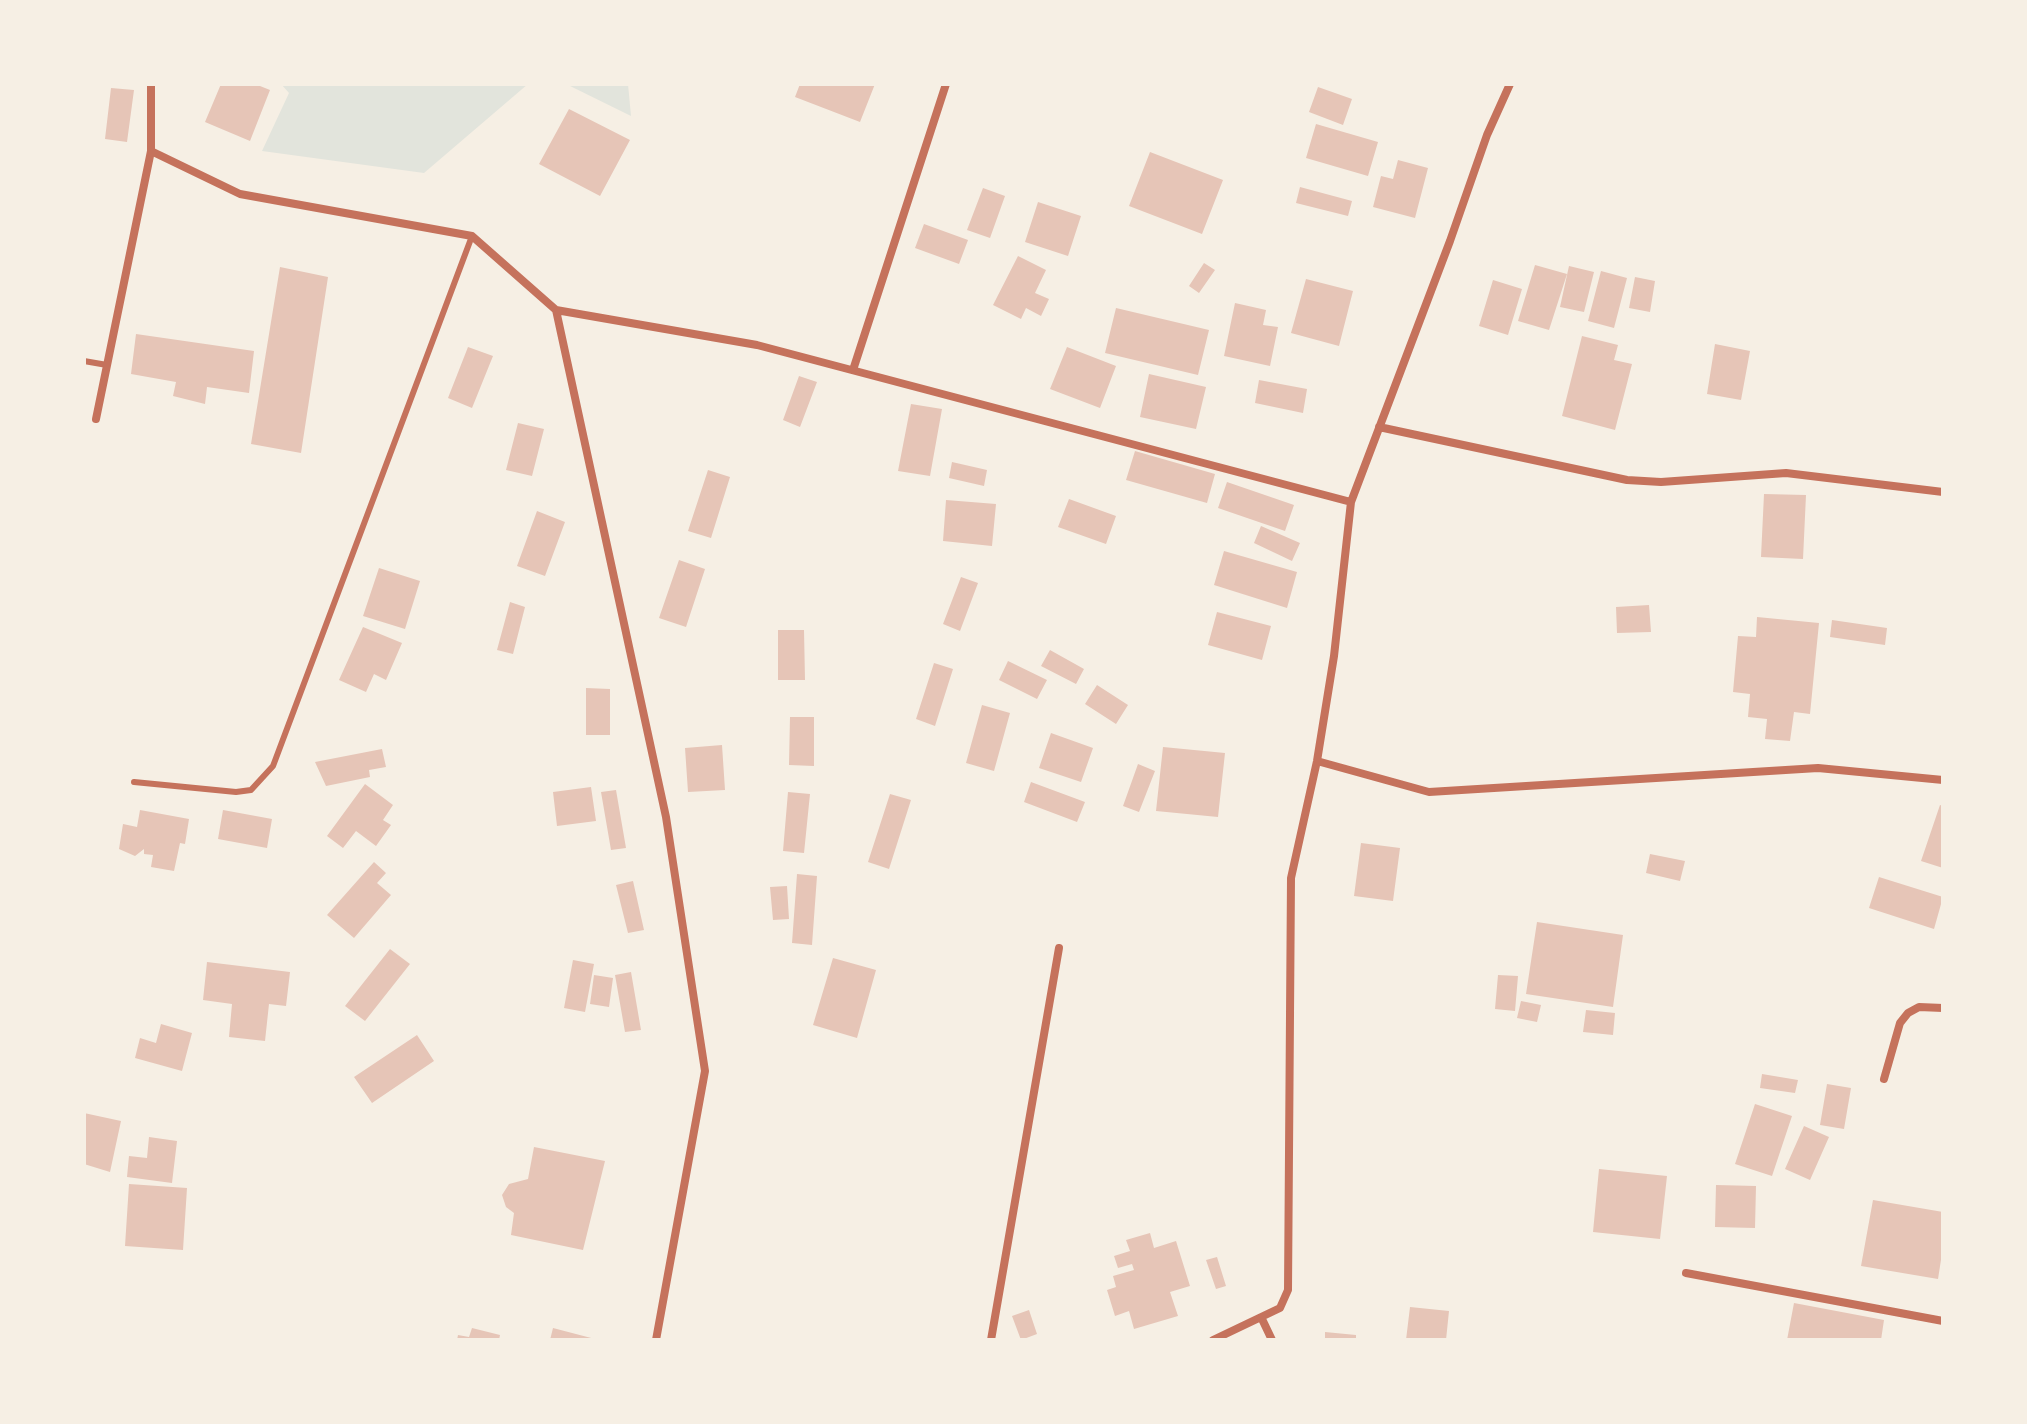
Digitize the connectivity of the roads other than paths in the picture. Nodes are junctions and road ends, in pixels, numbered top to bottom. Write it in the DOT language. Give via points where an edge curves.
graph roads {
  1 [pos="151,84"];
  2 [pos="946,84"];
  3 [pos="1510,84"];
  4 [pos="151,151"];
  5 [pos="472,236"];
  6 [pos="556,310"];
  7 [pos="84,361"];
  8 [pos="107,365"];
  9 [pos="853,370"];
  10 [pos="96,419"];
  11 [pos="1379,427"];
  12 [pos="1943,492"];
  13 [pos="1351,502"];
  14 [pos="1317,761"];
  15 [pos="1943,780"];
  16 [pos="134,782"];
  17 [pos="1059,948"];
  18 [pos="1943,1008"];
  19 [pos="1884,1079"];
  20 [pos="1686,1273"];
  21 [pos="1262,1319"];
  22 [pos="1943,1321"];
  23 [pos="656,1340"];
  24 [pos="991,1340"];
  25 [pos="1213,1340"];
  26 [pos="1272,1340"];
  1 -- 4 [label="street"];
  2 -- 9 [label="street"];
  3 -- 11 [label="street"];
  4 -- 5 [label="street" via="240,194"];
  4 -- 8 [label="street"];
  5 -- 6 [label="street"];
  5 -- 16 [label="lane" via="273,766 251,790 236,792"];
  6 -- 9 [label="street" via="757,345"];
  6 -- 23 [label="street" via="666,817 705,1071"];
  7 -- 8 [label="lane"];
  8 -- 10 [label="street"];
  9 -- 13 [label="street"];
  11 -- 12 [label="street" via="1627,480 1799,473"];
  11 -- 13 [label="street"];
  13 -- 14 [label="street"];
  14 -- 15 [label="street" via="1429,792 1818,768"];
  14 -- 21 [label="street" via="1291,878 1288,1290 1280,1308"];
  17 -- 24 [label="street"];
  18 -- 19 [label="street" via="1919,1007 1908,1013 1900,1023"];
  20 -- 22 [label="street"];
  21 -- 25 [label="street"];
  21 -- 26 [label="street"];
}
